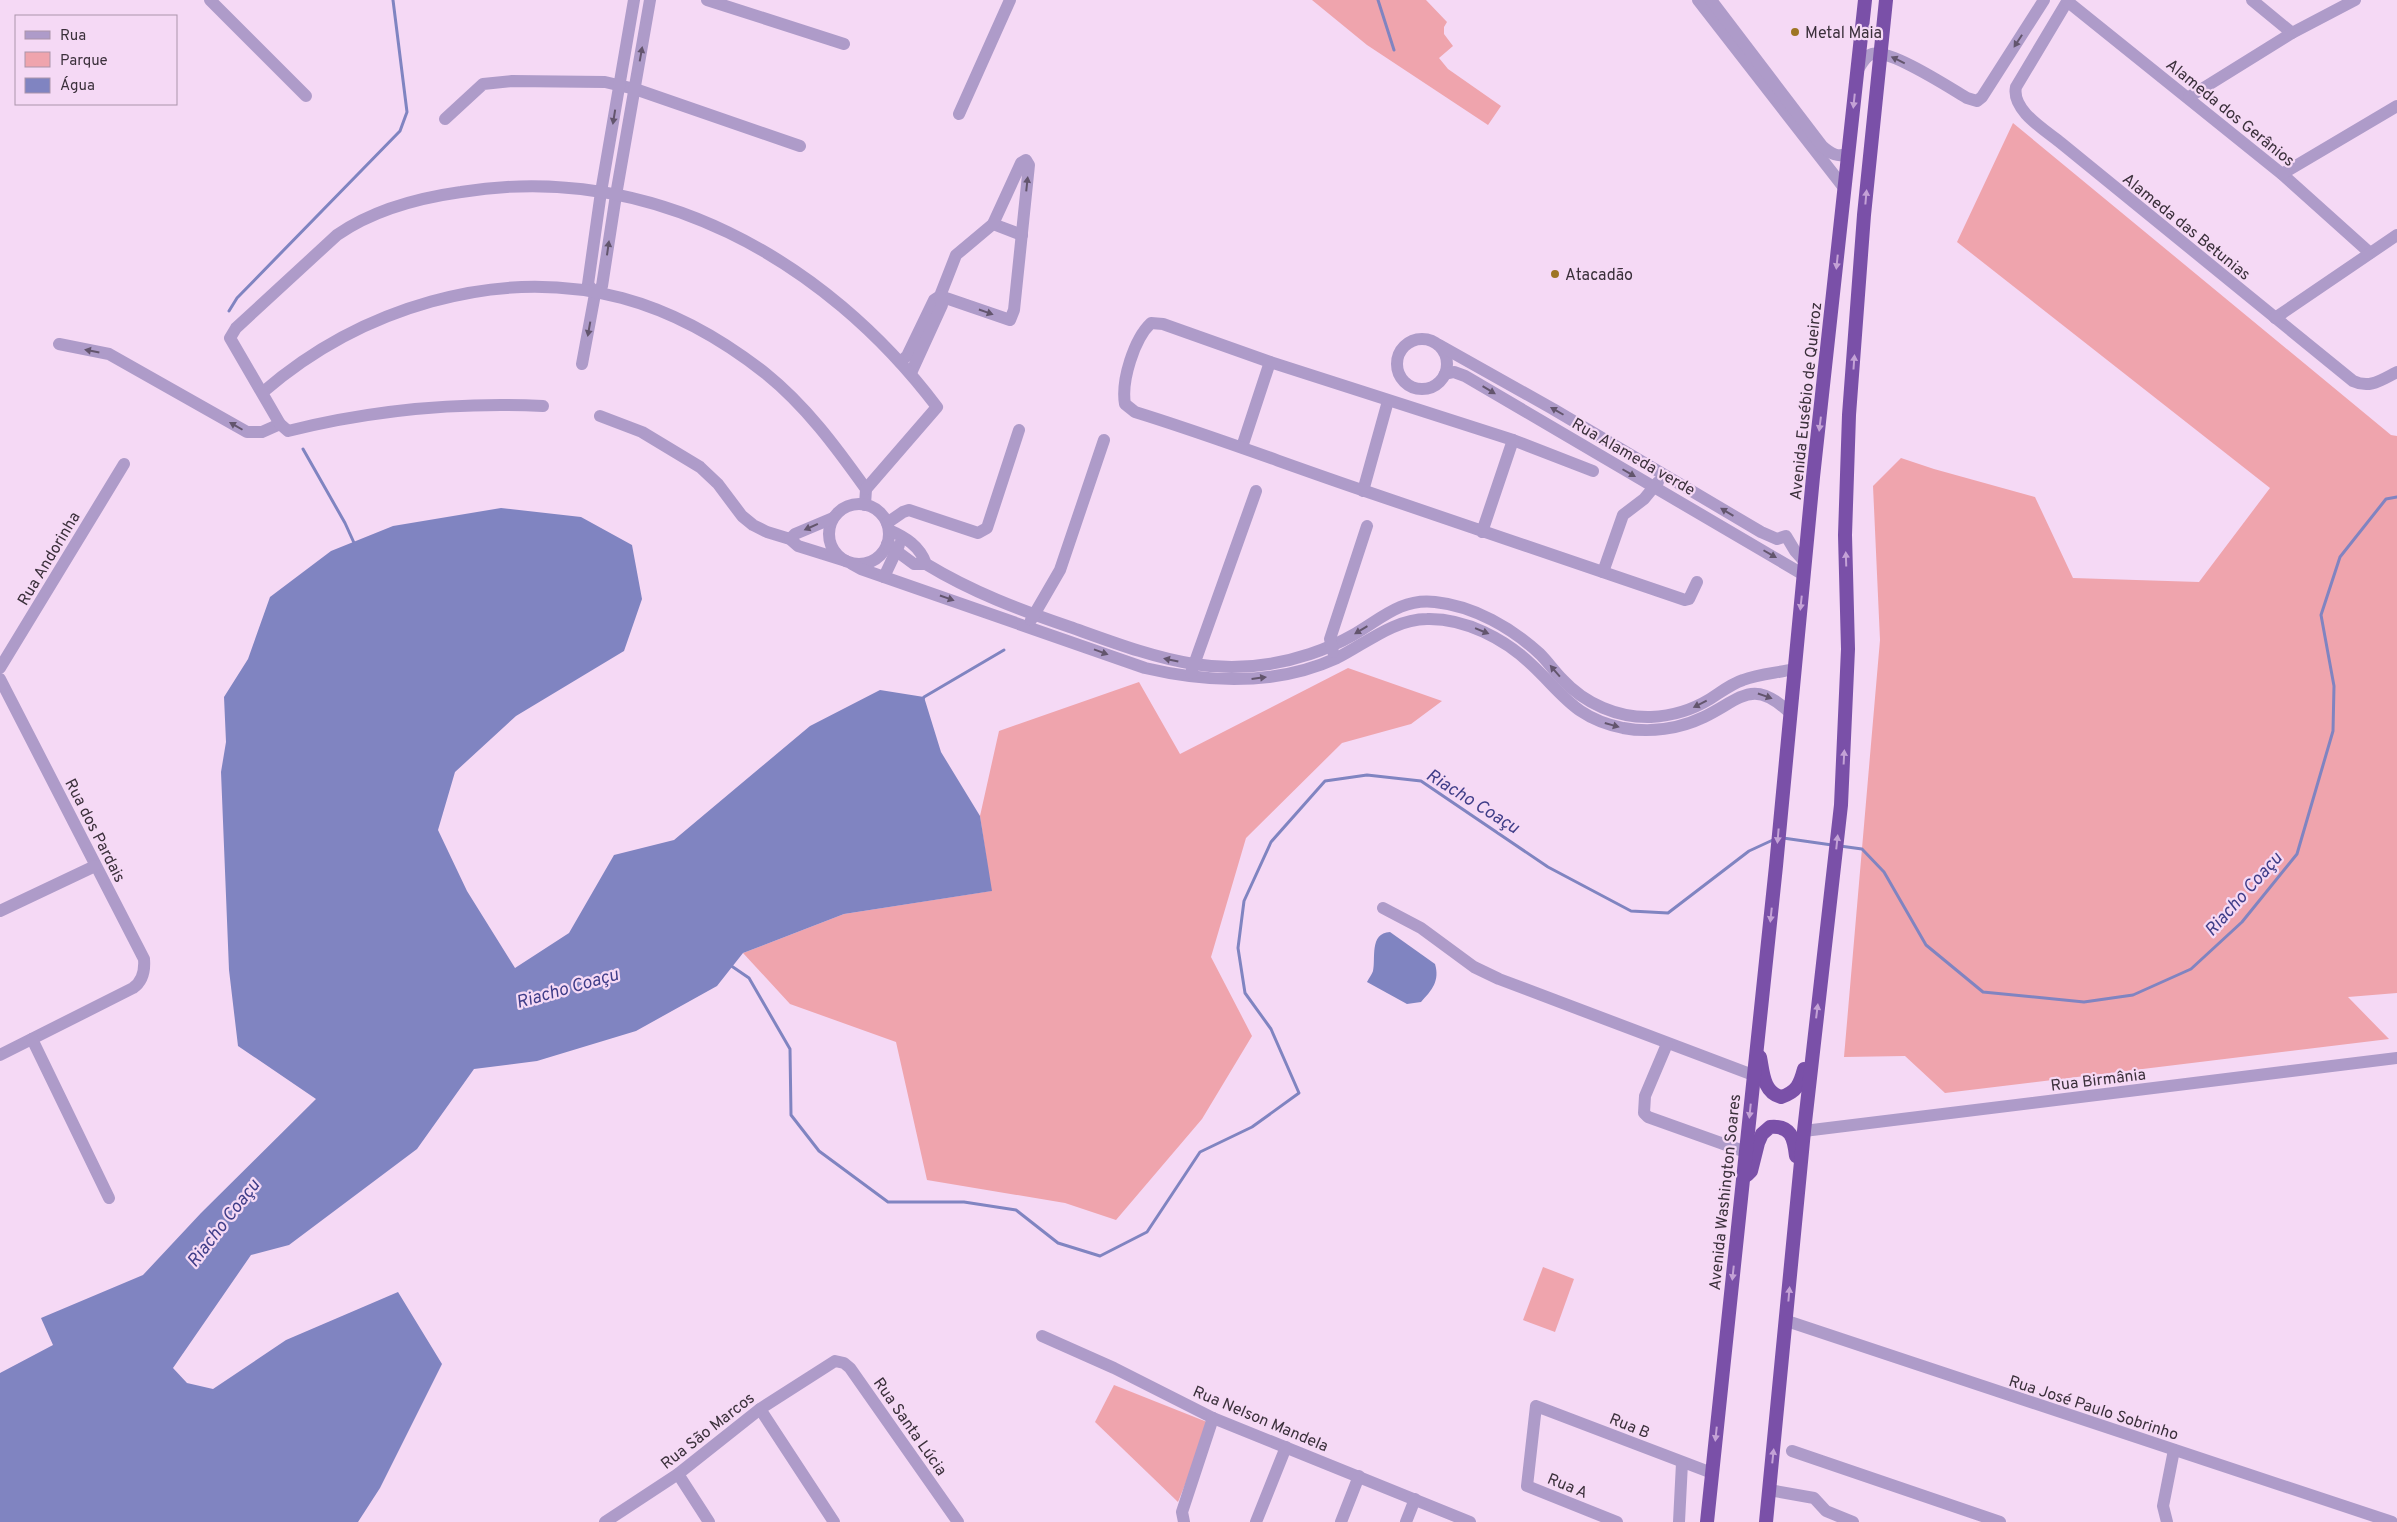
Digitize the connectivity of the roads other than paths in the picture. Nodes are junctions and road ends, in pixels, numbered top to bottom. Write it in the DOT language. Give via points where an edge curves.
graph roads {
  1 [pos="210,0"];
  2 [pos="634,0"];
  3 [pos="650,0"];
  4 [pos="707,0"];
  5 [pos="1010,0"];
  6 [pos="1698,0"];
  7 [pos="1711,0"];
  8 [pos="1865,0"];
  9 [pos="1886,0"];
  10 [pos="2044,0"];
  11 [pos="2068,0"];
  12 [pos="2252,0"];
  13 [pos="2355,0"];
  14 [pos="2292,33"];
  15 [pos="844,44"];
  16 [pos="1880,53"];
  17 [pos="1857,71"];
  18 [pos="619,85"];
  19 [pos="634,89"];
  20 [pos="306,96"];
  21 [pos="1780,96"];
  22 [pos="2190,97"];
  23 [pos="2397,106"];
  24 [pos="959,114"];
  25 [pos="445,119"];
  26 [pos="800,146"];
  27 [pos="1849,153"];
  28 [pos="2282,174"];
  29 [pos="1845,189"];
  30 [pos="601,192"];
  31 [pos="616,195"];
  32 [pos="993,224"];
  33 [pos="1022,235"];
  34 [pos="2397,235"];
  35 [pos="2370,253"];
  36 [pos="595,294"];
  37 [pos="940,296"];
  38 [pos="2275,318"];
  39 [pos="59,344"];
  40 [pos="1439,345"];
  41 [pos="900,362"];
  42 [pos="1270,362"];
  43 [pos="582,364"];
  44 [pos="2397,372"];
  45 [pos="911,373"];
  46 [pos="1445,374"];
  47 [pos="263,392"];
  48 [pos="1388,401"];
  49 [pos="543,406"];
  50 [pos="600,416"];
  51 [pos="280,424"];
  52 [pos="1019,430"];
  53 [pos="1104,440"];
  54 [pos="1513,440"];
  55 [pos="1242,447"];
  56 [pos="124,464"];
  57 [pos="1593,471"];
  58 [pos="1663,473"];
  59 [pos="1654,487"];
  60 [pos="866,489"];
  61 [pos="1256,491"];
  62 [pos="1363,491"];
  63 [pos="865,505"];
  64 [pos="833,518"];
  65 [pos="888,526"];
  66 [pos="1367,526"];
  67 [pos="1482,532"];
  68 [pos="901,535"];
  69 [pos="790,539"];
  70 [pos="892,548"];
  71 [pos="849,562"];
  72 [pos="931,567"];
  73 [pos="1805,568"];
  74 [pos="1603,572"];
  75 [pos="884,577"];
  76 [pos="1697,582"];
  77 [pos="926,591"];
  78 [pos="1436,602"];
  79 [pos="1402,605"];
  80 [pos="1463,608"];
  81 [pos="1383,615"];
  82 [pos="1435,619"];
  83 [pos="1031,620"];
  84 [pos="1409,622"];
  85 [pos="1459,624"];
  86 [pos="1392,628"];
  87 [pos="1333,652"];
  88 [pos="1194,665"];
  89 [pos="0,668"];
  90 [pos="1794,669"];
  91 [pos="1190,678"];
  92 [pos="0,680"];
  93 [pos="1790,713"];
  94 [pos="95,866"];
  95 [pos="1776,866"];
  96 [pos="1383,908"];
  97 [pos="0,911"];
  98 [pos="1758,1038"];
  99 [pos="32,1039"];
  100 [pos="1667,1044"];
  101 [pos="1813,1047"];
  102 [pos="0,1054"];
  103 [pos="2397,1058"];
  104 [pos="1754,1075"];
  105 [pos="1804,1132"];
  106 [pos="1746,1152"];
  107 [pos="1743,1180"];
  108 [pos="1799,1184"];
  109 [pos="109,1198"];
  110 [pos="1787,1321"];
  111 [pos="1042,1336"];
  112 [pos="829,1363"];
  113 [pos="1536,1406"];
  114 [pos="760,1409"];
  115 [pos="1213,1418"];
  116 [pos="1286,1447"];
  117 [pos="2174,1450"];
  118 [pos="1792,1451"];
  119 [pos="1682,1463"];
  120 [pos="1712,1473"];
  121 [pos="678,1474"];
  122 [pos="1359,1476"];
  123 [pos="1769,1490"];
  124 [pos="1415,1499"];
  125 [pos="605,1522"];
  126 [pos="709,1522"];
  127 [pos="834,1522"];
  128 [pos="958,1522"];
  129 [pos="1184,1522"];
  130 [pos="1256,1522"];
  131 [pos="1341,1522"];
  132 [pos="1406,1522"];
  133 [pos="1470,1522"];
  134 [pos="1617,1522"];
  135 [pos="1679,1522"];
  136 [pos="1707,1522"];
  137 [pos="1766,1522"];
  138 [pos="1853,1522"];
  139 [pos="2000,1522"];
  140 [pos="2166,1522"];
  141 [pos="2392,1522"];
  1 -- 20 [label="street"];
  2 -- 18 [label="street"];
  19 -- 3 [label="street, one-way"];
  4 -- 15 [label="street"];
  5 -- 24 [label="street"];
  6 -- 21 [label="street"];
  7 -- 21 [label="street"];
  8 -- 17 [label="highway, Avenida Eusébio de Queiroz"];
  9 -- 16 [label="highway"];
  10 -- 16 [label="street, one-way" via="1977,101 1896,58"];
  11 -- 22 [label="street, Alameda dos Gerânios"];
  11 -- 38 [label="street, Alameda das Betunias" via="2016,86 2016,98 2022,109"];
  12 -- 14 [label="street"];
  13 -- 14 [label="street"];
  14 -- 22 [label="street"];
  16 -- 17 [label="street" via="1865,58"];
  101 -- 16 [label="highway, one-way" via="1841,805 1848,649 1845,535 1849,415"];
  17 -- 27 [label="highway, Avenida Eusébio de Queiroz, one-way"];
  18 -- 19 [label="street"];
  18 -- 25 [label="street" via="581,81 483,84"];
  18 -- 30 [label="street, one-way"];
  19 -- 26 [label="street"];
  19 -- 31 [label="street"];
  21 -- 27 [label="street" via="1826,150 1836,156"];
  21 -- 29 [label="street"];
  22 -- 28 [label="street, Alameda dos Gerânios"];
  23 -- 28 [label="street"];
  27 -- 29 [label="highway, Avenida Eusébio de Queiroz"];
  28 -- 35 [label="street, Alameda dos Gerânios"];
  29 -- 73 [label="highway, Avenida Eusébio de Queiroz, one-way"];
  30 -- 31 [label="street"];
  30 -- 36 [label="street" via="588,284"];
  30 -- 47 [label="street" via="545,186 473,190 401,205 354,223 236,328 230,338"];
  36 -- 31 [label="street, one-way" via="602,286"];
  31 -- 41 [label="street" via="698,220 776,258 844,307"];
  32 -- 33 [label="street"];
  33 -- 32 [label="street, one-way" via="1029,165 1026,160 1021,163"];
  32 -- 37 [label="street" via="956,255"];
  37 -- 33 [label="street, one-way" via="1010,320 1014,310"];
  34 -- 35 [label="street"];
  35 -- 38 [label="street"];
  36 -- 43 [label="street, one-way"];
  36 -- 47 [label="street" via="547,288 496,290 421,304 328,344"];
  36 -- 60 [label="street" via="621,298 665,314 708,335 747,360 784,390 816,423"];
  37 -- 41 [label="street" via="934,300 907,356"];
  37 -- 45 [label="street" via="942,305"];
  38 -- 44 [label="street, Alameda das Betunias" via="2362,385 2372,384"];
  51 -- 39 [label="street, one-way" via="262,432 247,432 109,354"];
  40 -- 46 [label="street" via="1445,354"];
  40 -- 46 [label="street" via="1427,339 1412,340 1400,351 1396,367 1403,382 1418,389 1434,386"];
  58 -- 40 [label="street, Rua Alameda verde, one-way"];
  41 -- 45 [label="street"];
  42 -- 48 [label="street"];
  42 -- 55 [label="street"];
  42 -- 55 [label="street" via="1156,323 1143,330 1135,344 1125,388 1125,404 1130,409"];
  45 -- 60 [label="street" via="937,407"];
  46 -- 59 [label="street, Rua Alameda verde, one-way" via="1454,372 1465,376"];
  47 -- 51 [label="street"];
  48 -- 54 [label="street"];
  48 -- 62 [label="street"];
  49 -- 51 [label="street" via="474,404 406,409 288,431"];
  50 -- 69 [label="street" via="642,432 683,454 718,484 742,516 753,525"];
  52 -- 65 [label="street" via="987,528 978,533 909,510"];
  53 -- 83 [label="street" via="1060,570"];
  54 -- 57 [label="street"];
  54 -- 67 [label="street"];
  55 -- 62 [label="street"];
  56 -- 89 [label="street, Rua Andorinha"];
  58 -- 59 [label="street"];
  73 -- 58 [label="street, Rua Alameda verde, one-way" via="1786,536 1777,539 1760,532"];
  59 -- 73 [label="street, Rua Alameda verde, one-way"];
  59 -- 74 [label="street" via="1623,515"];
  60 -- 63 [label="street"];
  61 -- 88 [label="street"];
  62 -- 67 [label="street"];
  63 -- 64 [label="street" via="844,508"];
  63 -- 65 [label="street" via="878,511"];
  64 -- 69 [label="street, one-way"];
  64 -- 71 [label="street" via="829,539 834,552"];
  65 -- 68 [label="street"];
  65 -- 70 [label="street"];
  66 -- 87 [label="street" via="1330,639"];
  67 -- 74 [label="street"];
  68 -- 70 [label="street"];
  68 -- 72 [label="street" via="922,551"];
  69 -- 71 [label="street" via="798,546"];
  70 -- 71 [label="street" via="867,564"];
  70 -- 72 [label="street" via="914,564"];
  70 -- 75 [label="street"];
  71 -- 75 [label="street"];
  72 -- 77 [label="street"];
  72 -- 83 [label="street"];
  73 -- 90 [label="highway, Avenida Eusébio de Queiroz, one-way"];
  74 -- 76 [label="street" via="1685,600 1689,599"];
  75 -- 77 [label="street"];
  77 -- 83 [label="street, one-way"];
  78 -- 79 [label="street"];
  78 -- 80 [label="street"];
  78 -- 82 [label="street"];
  79 -- 81 [label="street"];
  79 -- 84 [label="street"];
  80 -- 85 [label="street" via="1464,618"];
  90 -- 80 [label="street, one-way" via="1741,680 1699,705 1676,714 1626,715 1585,699 1513,633"];
  81 -- 86 [label="street" via="1385,623"];
  81 -- 87 [label="street, one-way"];
  82 -- 84 [label="street"];
  82 -- 85 [label="street"];
  88 -- 83 [label="street, one-way" via="1148,655"];
  83 -- 91 [label="street, one-way" via="1145,668"];
  84 -- 86 [label="street"];
  85 -- 93 [label="street, one-way" via="1506,644 1572,706 1610,724 1637,730 1679,726 1705,716 1746,693 1769,696"];
  86 -- 87 [label="street"];
  87 -- 88 [label="street" via="1264,665"];
  91 -- 87 [label="street, one-way" via="1266,678 1305,669"];
  88 -- 91 [label="street"];
  90 -- 93 [label="highway, Avenida Eusébio de Queiroz"];
  92 -- 94 [label="street, Rua dos Pardais"];
  93 -- 95 [label="highway, Avenida Eusébio de Queiroz, one-way"];
  94 -- 97 [label="street"];
  94 -- 99 [label="street, Rua dos Pardais" via="144,958 142,980 126,992"];
  95 -- 98 [label="highway, Avenida Washington Soares, one-way"];
  96 -- 100 [label="street" via="1421,928 1474,967 1499,979"];
  98 -- 101 [label="highway" via="1765,1082 1770,1091 1781,1097 1800,1085"];
  98 -- 104 [label="highway, Avenida Washington Soares"];
  99 -- 102 [label="street, Rua dos Pardais"];
  99 -- 109 [label="street"];
  100 -- 104 [label="street"];
  100 -- 106 [label="street" via="1645,1096 1644,1113"];
  101 -- 105 [label="highway"];
  103 -- 105 [label="street, Rua Birmânia"];
  104 -- 106 [label="highway, Avenida Washington Soares, one-way"];
  105 -- 108 [label="highway"];
  106 -- 107 [label="highway, Avenida Washington Soares"];
  107 -- 108 [label="highway" via="1751,1171 1762,1134 1770,1127 1778,1126 1793,1136"];
  107 -- 120 [label="highway, Avenida Washington Soares, one-way"];
  110 -- 108 [label="highway, one-way"];
  110 -- 117 [label="street, Rua José Paulo Sobrinho"];
  123 -- 110 [label="highway, one-way"];
  111 -- 115 [label="street, Rua Nelson Mandela"];
  112 -- 114 [label="street, Rua São Marcos"];
  112 -- 128 [label="street, Rua Santa Lúcia" via="840,1361 850,1368"];
  113 -- 119 [label="street, Rua B"];
  113 -- 134 [label="street, Rua A" via="1527,1486"];
  114 -- 121 [label="street, Rua São Marcos"];
  114 -- 127 [label="street"];
  115 -- 116 [label="street, Rua Nelson Mandela"];
  115 -- 129 [label="street" via="1182,1512"];
  116 -- 122 [label="street, Rua Nelson Mandela"];
  116 -- 130 [label="street"];
  117 -- 140 [label="street" via="2163,1506"];
  117 -- 141 [label="street, Rua José Paulo Sobrinho"];
  118 -- 139 [label="street"];
  119 -- 120 [label="street, Rua B"];
  119 -- 135 [label="street"];
  120 -- 136 [label="highway, Avenida Washington Soares"];
  121 -- 125 [label="street, Rua São Marcos"];
  121 -- 126 [label="street"];
  122 -- 124 [label="street, Rua Nelson Mandela"];
  122 -- 131 [label="street"];
  123 -- 137 [label="highway"];
  123 -- 138 [label="street" via="1814,1498 1826,1512"];
  124 -- 132 [label="street"];
  124 -- 133 [label="street, Rua Nelson Mandela"];
}
